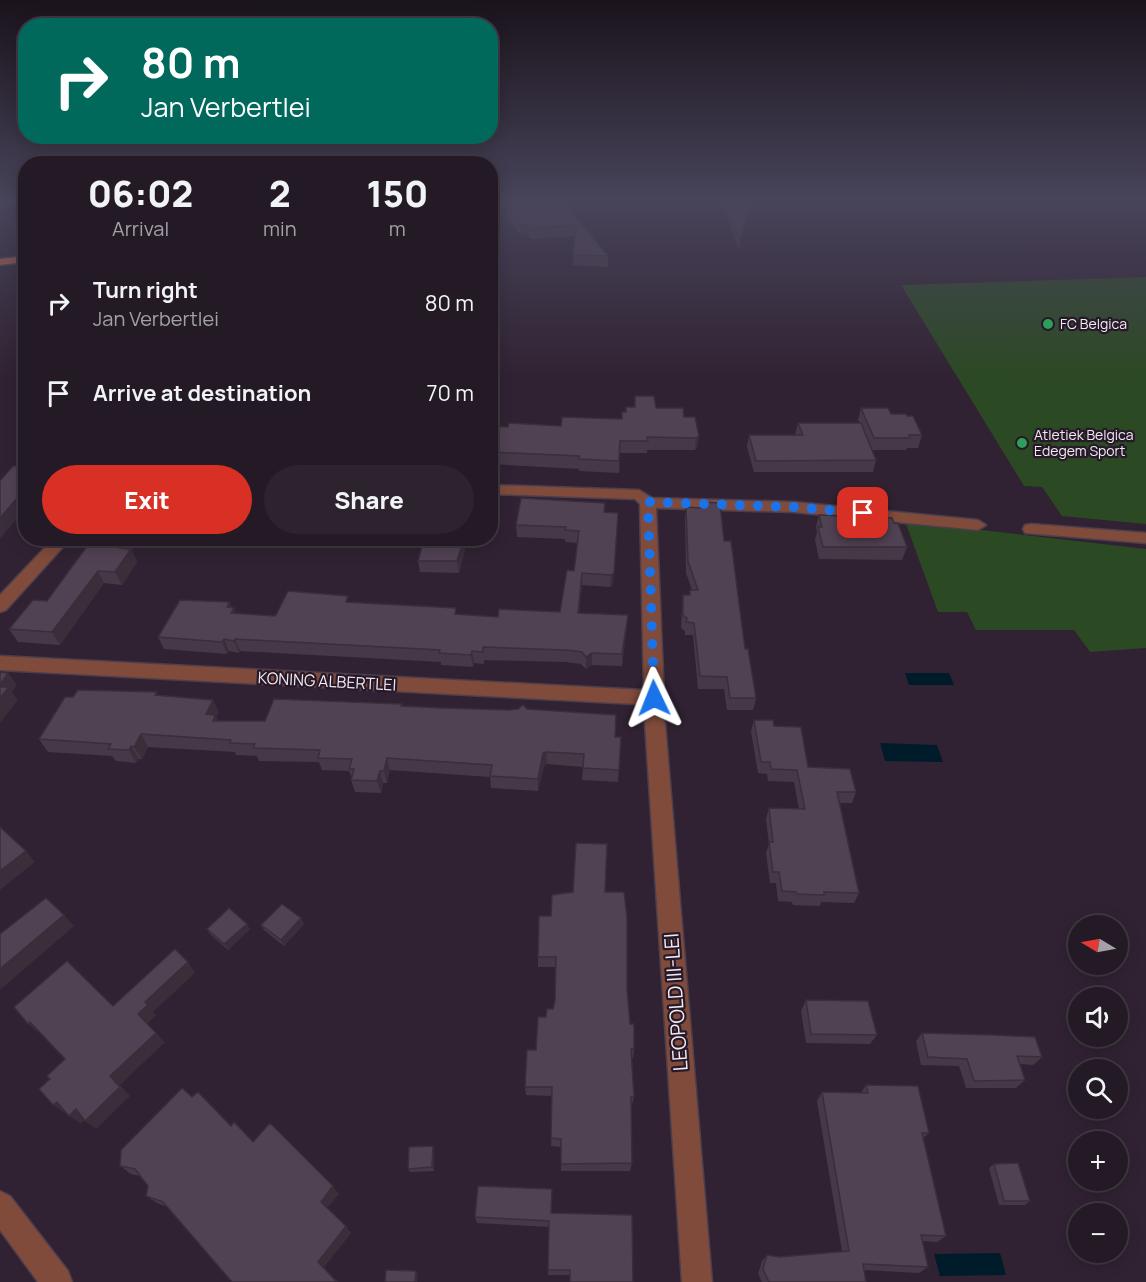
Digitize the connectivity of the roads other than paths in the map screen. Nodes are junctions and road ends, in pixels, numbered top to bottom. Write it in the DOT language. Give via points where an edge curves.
graph roads {
  1 [pos="18,260"];
  2 [pos="0,262"];
  3 [pos="498,489"];
  4 [pos="648,502"];
  5 [pos="978,525"];
  6 [pos="1031,530"];
  7 [pos="1146,538"];
  8 [pos="56,546"];
  9 [pos="0,606"];
  10 [pos="0,663"];
  11 [pos="654,711"];
  12 [pos="0,1206"];
  13 [pos="57,1282"];
  14 [pos="697,1282"];
  1 -- 2 [label="main road"];
  3 -- 4 [label="street" via="639,495"];
  4 -- 5 [label="street" via="793,507"];
  4 -- 11 [label="street, LEOPOLD III-LEI"];
  6 -- 7 [label="street"];
  8 -- 9 [label="street"];
  10 -- 11 [label="street, KONING ALBERTLEI"];
  11 -- 14 [label="street, LEOPOLD III-LEI"];
  12 -- 13 [label="street"];
}
